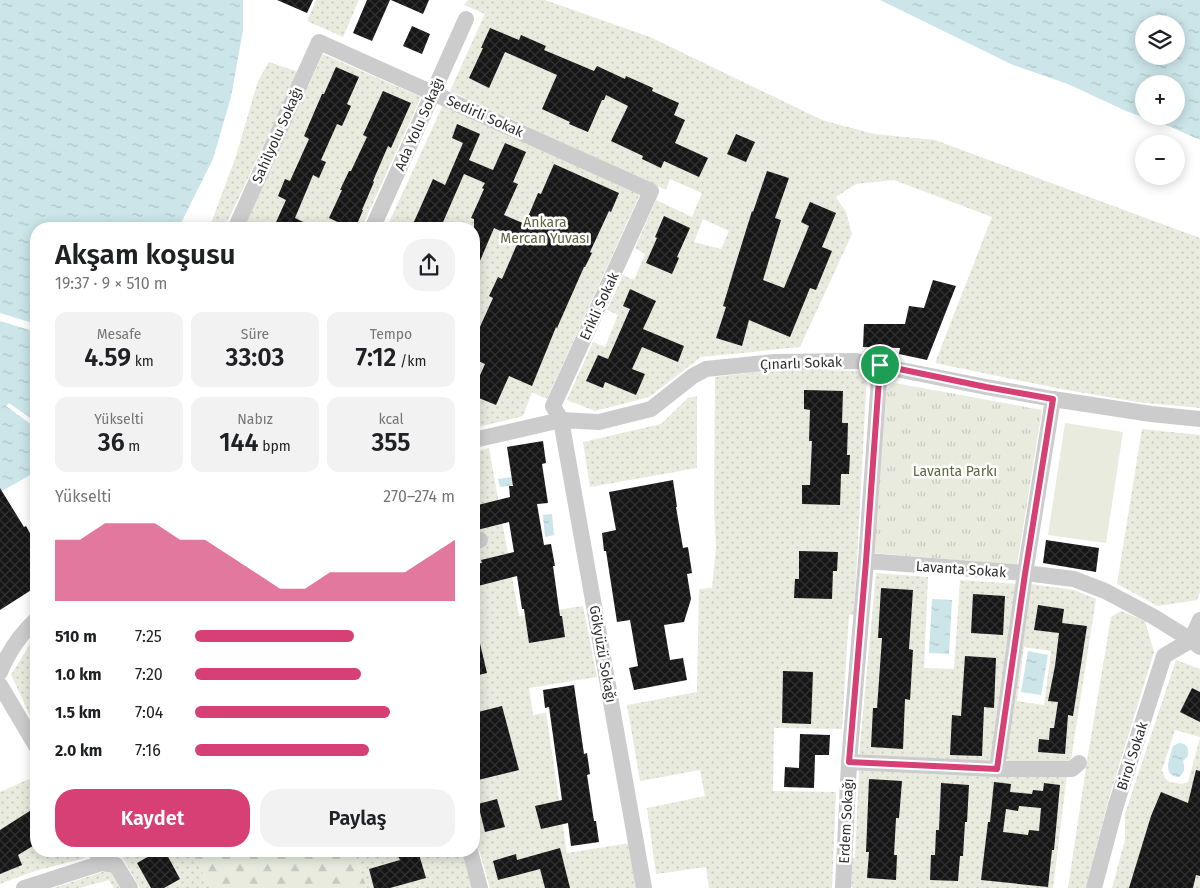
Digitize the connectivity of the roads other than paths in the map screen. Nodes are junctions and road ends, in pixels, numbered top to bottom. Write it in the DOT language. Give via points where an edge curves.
graph roads {
  1 [pos="466,19"];
  2 [pos="319,42"];
  3 [pos="432,93"];
  4 [pos="651,191"];
  5 [pos="238,222"];
  6 [pos="375,222"];
  7 [pos="880,365"];
  8 [pos="1053,399"];
  9 [pos="1200,419"];
  10 [pos="561,420"];
  11 [pos="480,439"];
  12 [pos="866,561"];
  13 [pos="1025,574"];
  14 [pos="1200,620"];
  15 [pos="30,625"];
  16 [pos="1196,643"];
  17 [pos="0,672"];
  18 [pos="0,685"];
  19 [pos="30,736"];
  20 [pos="849,762"];
  21 [pos="1078,763"];
  22 [pos="997,769"];
  23 [pos="98,857"];
  24 [pos="472,857"];
  25 [pos="24,888"];
  26 [pos="130,888"];
  27 [pos="480,888"];
  28 [pos="644,888"];
  29 [pos="843,888"];
  30 [pos="1094,888"];
  1 -- 3 [label="street, Ada Yolu Sokağı"];
  2 -- 3 [label="street, Sedirli Sokak"];
  2 -- 5 [label="street, Sahilyolu Sokağı"];
  3 -- 4 [label="street, Sedirli Sokak"];
  3 -- 6 [label="street, Ada Yolu Sokağı"];
  4 -- 10 [label="street, Erikli Sokak" via="554,406"];
  7 -- 8 [label="street, Çınarlı Sokak"];
  7 -- 10 [label="street, Çınarlı Sokak" via="856,361 774,362 706,370 651,409 599,422"];
  7 -- 12 [label="street, Erdem Sokağı"];
  8 -- 9 [label="street, Çınarlı Sokak"];
  8 -- 13 [label="street"];
  10 -- 11 [label="street, Çınarlı Sokak"];
  10 -- 28 [label="street, Gökyüzü Sokağı"];
  12 -- 13 [label="street, Lavanta Sokak"];
  12 -- 20 [label="street, Erdem Sokağı"];
  13 -- 16 [label="street, Lavanta Sokak" via="1074,579 1105,591"];
  13 -- 22 [label="street"];
  14 -- 16 [label="street"];
  15 -- 17 [label="street" via="7,656"];
  16 -- 30 [label="street, Birol Sokak" via="1164,656 1116,805"];
  18 -- 19 [label="street"];
  20 -- 22 [label="street"];
  20 -- 29 [label="street, Erdem Sokağı"];
  21 -- 22 [label="street" via="1072,769"];
  23 -- 25 [label="street"];
  23 -- 26 [label="street" via="116,865"];
  24 -- 27 [label="street"];
}
